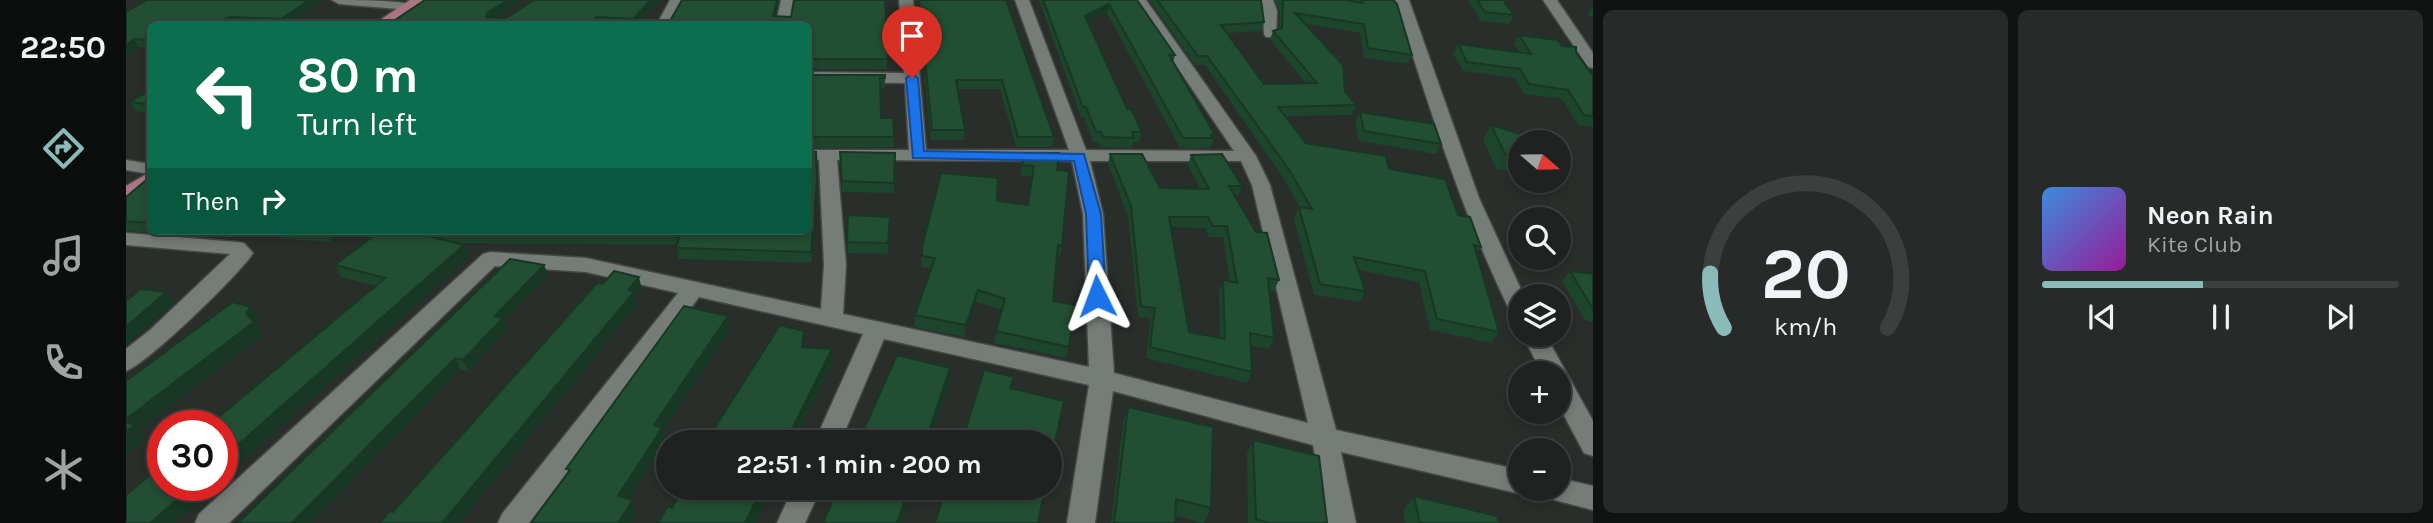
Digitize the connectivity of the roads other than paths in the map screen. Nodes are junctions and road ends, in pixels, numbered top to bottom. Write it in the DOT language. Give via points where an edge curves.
graph roads {
  1 [pos="339,0"];
  2 [pos="677,0"];
  3 [pos="788,0"];
  4 [pos="906,0"];
  5 [pos="1022,0"];
  6 [pos="1139,0"];
  7 [pos="1266,0"];
  8 [pos="1402,0"];
  9 [pos="1550,0"];
  10 [pos="415,3"];
  11 [pos="386,21"];
  12 [pos="666,21"];
  13 [pos="784,21"];
  14 [pos="1271,34"];
  15 [pos="1593,64"];
  16 [pos="812,77"];
  17 [pos="912,78"];
  18 [pos="818,155"];
  19 [pos="918,155"];
  20 [pos="1247,156"];
  21 [pos="1080,157"];
  22 [pos="126,165"];
  23 [pos="147,168"];
  24 [pos="147,180"];
  25 [pos="126,194"];
  26 [pos="126,239"];
  27 [pos="1508,287"];
  28 [pos="694,288"];
  29 [pos="831,319"];
  30 [pos="877,329"];
  31 [pos="126,362"];
  32 [pos="1102,379"];
  33 [pos="1571,404"];
  34 [pos="833,430"];
  35 [pos="1325,438"];
  36 [pos="1593,445"];
  37 [pos="1508,479"];
  38 [pos="1571,493"];
  39 [pos="1593,498"];
  40 [pos="802,500"];
  41 [pos="209,523"];
  42 [pos="512,523"];
  43 [pos="791,523"];
  44 [pos="1080,523"];
  45 [pos="1342,523"];
  1 -- 10 [label="street"];
  2 -- 12 [label="street"];
  3 -- 13 [label="street"];
  4 -- 17 [label="street"];
  5 -- 21 [label="street"];
  6 -- 20 [label="street"];
  7 -- 14 [label="street"];
  8 -- 27 [label="street" via="1449,141"];
  9 -- 15 [label="street"];
  10 -- 11 [label="main road"];
  16 -- 17 [label="street"];
  17 -- 19 [label="street"];
  18 -- 19 [label="street"];
  18 -- 29 [label="street" via="835,265"];
  19 -- 21 [label="street"];
  20 -- 21 [label="street"];
  20 -- 35 [label="street" via="1261,185"];
  21 -- 32 [label="street" via="1093,214"];
  22 -- 23 [label="street"];
  24 -- 25 [label="main road"];
  26 -- 31 [label="street" via="237,248 243,253"];
  28 -- 29 [label="street"];
  28 -- 41 [label="street" via="586,265 491,259"];
  28 -- 42 [label="street"];
  29 -- 30 [label="street"];
  30 -- 32 [label="street"];
  30 -- 34 [label="street"];
  32 -- 35 [label="street"];
  32 -- 44 [label="street"];
  33 -- 36 [label="street"];
  35 -- 37 [label="street"];
  35 -- 45 [label="street"];
  38 -- 39 [label="street"];
  40 -- 43 [label="street"];
}
